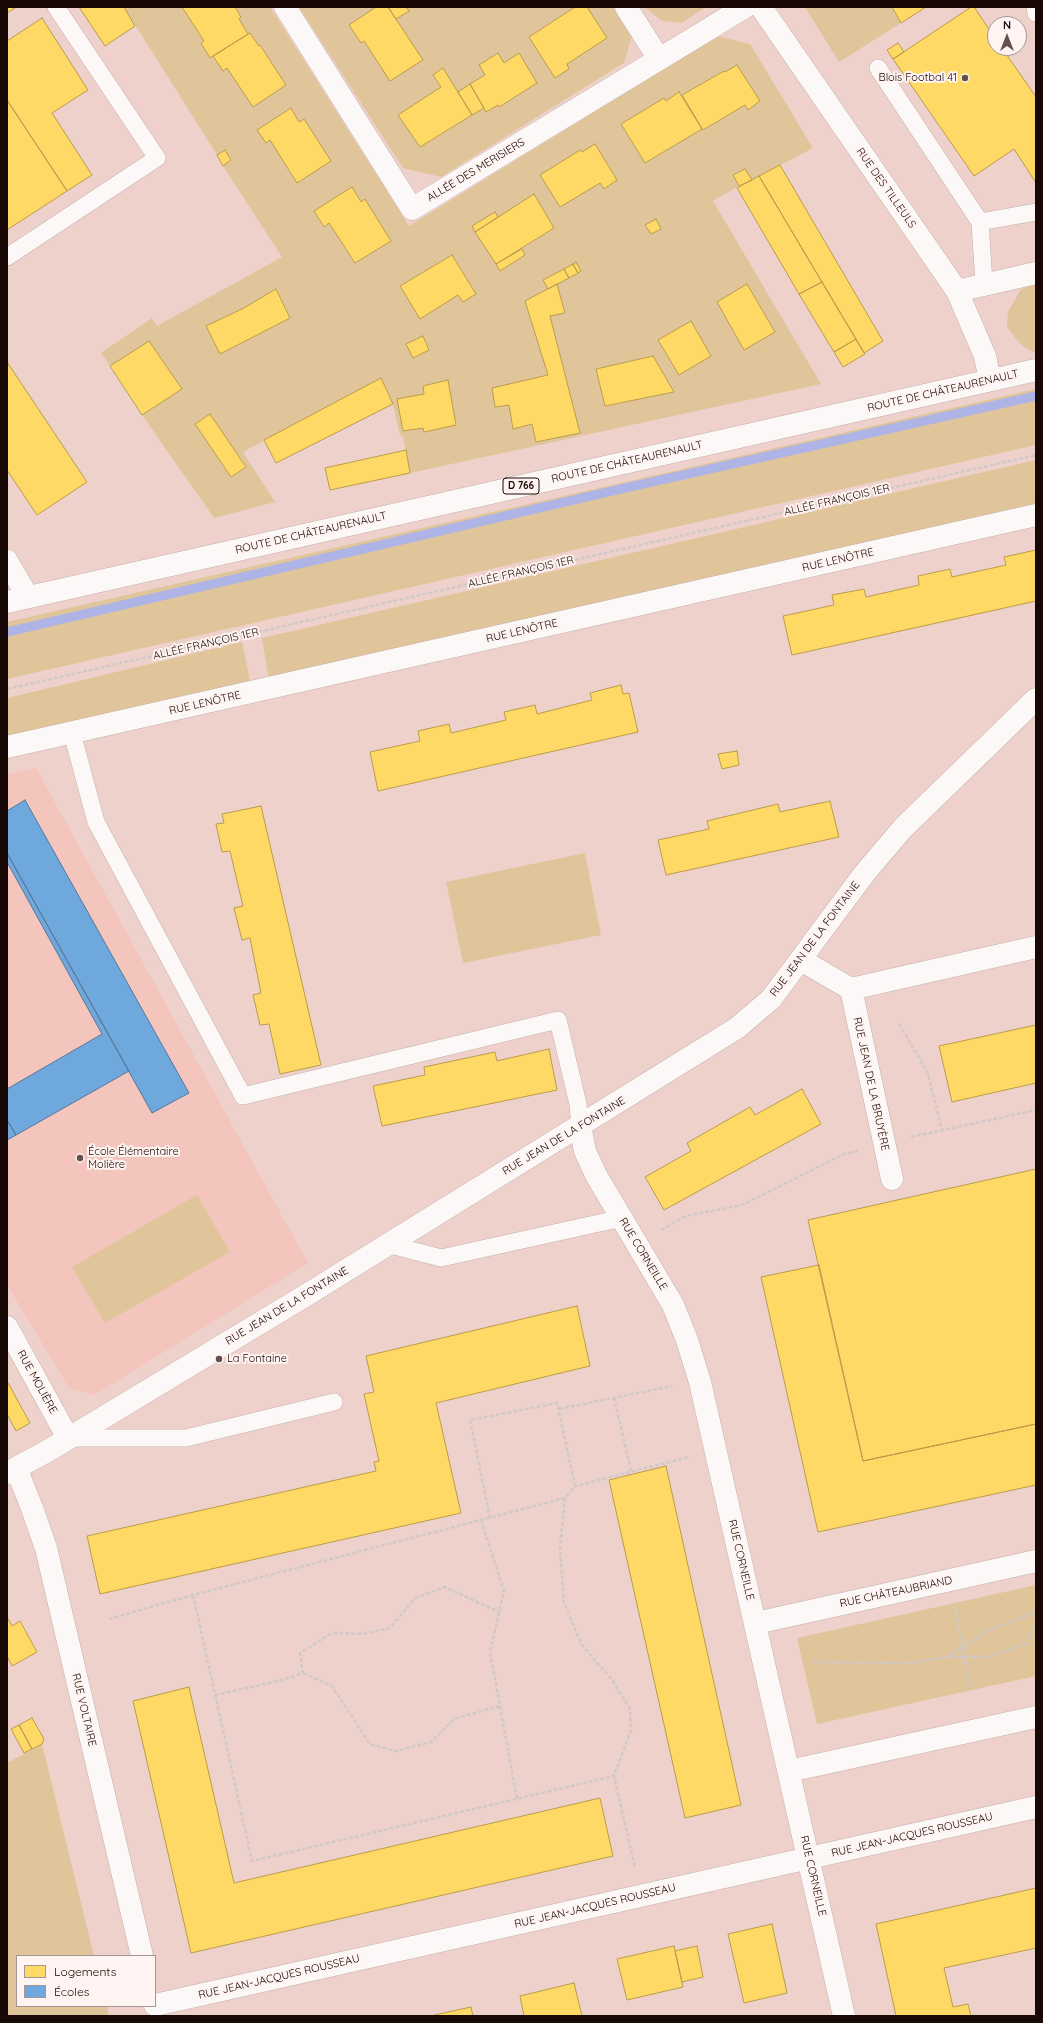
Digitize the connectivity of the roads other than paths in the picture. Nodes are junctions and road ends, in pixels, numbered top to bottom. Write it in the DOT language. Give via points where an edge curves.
graph roads {
  1 [pos="56,7"];
  2 [pos="285,7"];
  3 [pos="626,7"];
  4 [pos="745,7"];
  5 [pos="762,7"];
  6 [pos="1035,7"];
  7 [pos="1036,13"];
  8 [pos="659,59"];
  9 [pos="878,68"];
  10 [pos="1036,212"];
  11 [pos="980,222"];
  12 [pos="7,257"];
  13 [pos="1036,272"];
  14 [pos="984,284"];
  15 [pos="957,291"];
  16 [pos="1036,370"];
  17 [pos="990,380"];
  18 [pos="1036,515"];
  19 [pos="7,561"];
  20 [pos="28,597"];
  21 [pos="7,602"];
  22 [pos="1036,699"];
  23 [pos="72,733"];
  24 [pos="7,747"];
  25 [pos="1036,947"];
  26 [pos="801,960"];
  27 [pos="850,989"];
  28 [pos="580,1126"];
  29 [pos="892,1179"];
  30 [pos="622,1218"];
  31 [pos="387,1244"];
  32 [pos="7,1327"];
  33 [pos="334,1402"];
  34 [pos="68,1438"];
  35 [pos="11,1471"];
  36 [pos="1036,1561"];
  37 [pos="756,1623"];
  38 [pos="1036,1716"];
  39 [pos="789,1771"];
  40 [pos="1036,1807"];
  41 [pos="809,1858"];
  42 [pos="142,1955"];
  43 [pos="156,2006"];
  44 [pos="844,2016"];
  1 -- 12 [label="lane" via="157,158"];
  2 -- 8 [label="street, ALLÉE DES MERISIERS" via="412,209"];
  3 -- 8 [label="street"];
  4 -- 8 [label="street, ALLÉE DES MERISIERS"];
  5 -- 15 [label="street, RUE DES TILLEULS"];
  6 -- 7 [label="lane"];
  9 -- 11 [label="lane"];
  10 -- 11 [label="lane"];
  11 -- 14 [label="lane"];
  13 -- 14 [label="street"];
  14 -- 15 [label="street"];
  15 -- 17 [label="street, RUE DES TILLEULS" via="985,356"];
  16 -- 17 [label="street, ROUTE DE CHÂTEAURENAULT / D 766"];
  17 -- 20 [label="street, ROUTE DE CHÂTEAURENAULT / D 766"];
  18 -- 23 [label="street, RUE LENÔTRE"];
  19 -- 20 [label="street"];
  20 -- 21 [label="street, ROUTE DE CHÂTEAURENAULT / D 766"];
  22 -- 26 [label="street, RUE JEAN DE LA FONTAINE" via="903,828 864,874"];
  23 -- 24 [label="street, RUE LENÔTRE"];
  23 -- 28 [label="lane" via="96,822 242,1096 558,1020 578,1104"];
  25 -- 27 [label="street"];
  26 -- 27 [label="street"];
  26 -- 28 [label="street, RUE JEAN DE LA FONTAINE" via="771,999 737,1028"];
  27 -- 29 [label="street, RUE JEAN DE LA BRUYÈRE"];
  28 -- 30 [label="street, RUE CORNEILLE" via="585,1151"];
  28 -- 31 [label="street, RUE JEAN DE LA FONTAINE"];
  30 -- 31 [label="lane" via="441,1258"];
  30 -- 37 [label="street, RUE CORNEILLE" via="673,1305 687,1340 700,1382"];
  31 -- 34 [label="street, RUE JEAN DE LA FONTAINE"];
  32 -- 34 [label="street, RUE MOLIÈRE"];
  33 -- 34 [label="lane" via="186,1438"];
  34 -- 35 [label="street, RUE JEAN DE LA FONTAINE"];
  35 -- 42 [label="street, RUE VOLTAIRE" via="32,1508 46,1548"];
  36 -- 37 [label="street, RUE CHÂTEAUBRIAND"];
  37 -- 39 [label="street, RUE CORNEILLE"];
  38 -- 39 [label="street"];
  39 -- 41 [label="street, RUE CORNEILLE"];
  40 -- 41 [label="street, RUE JEAN-JACQUES ROUSSEAU"];
  41 -- 43 [label="street, RUE JEAN-JACQUES ROUSSEAU"];
  41 -- 44 [label="street, RUE CORNEILLE"];
}
